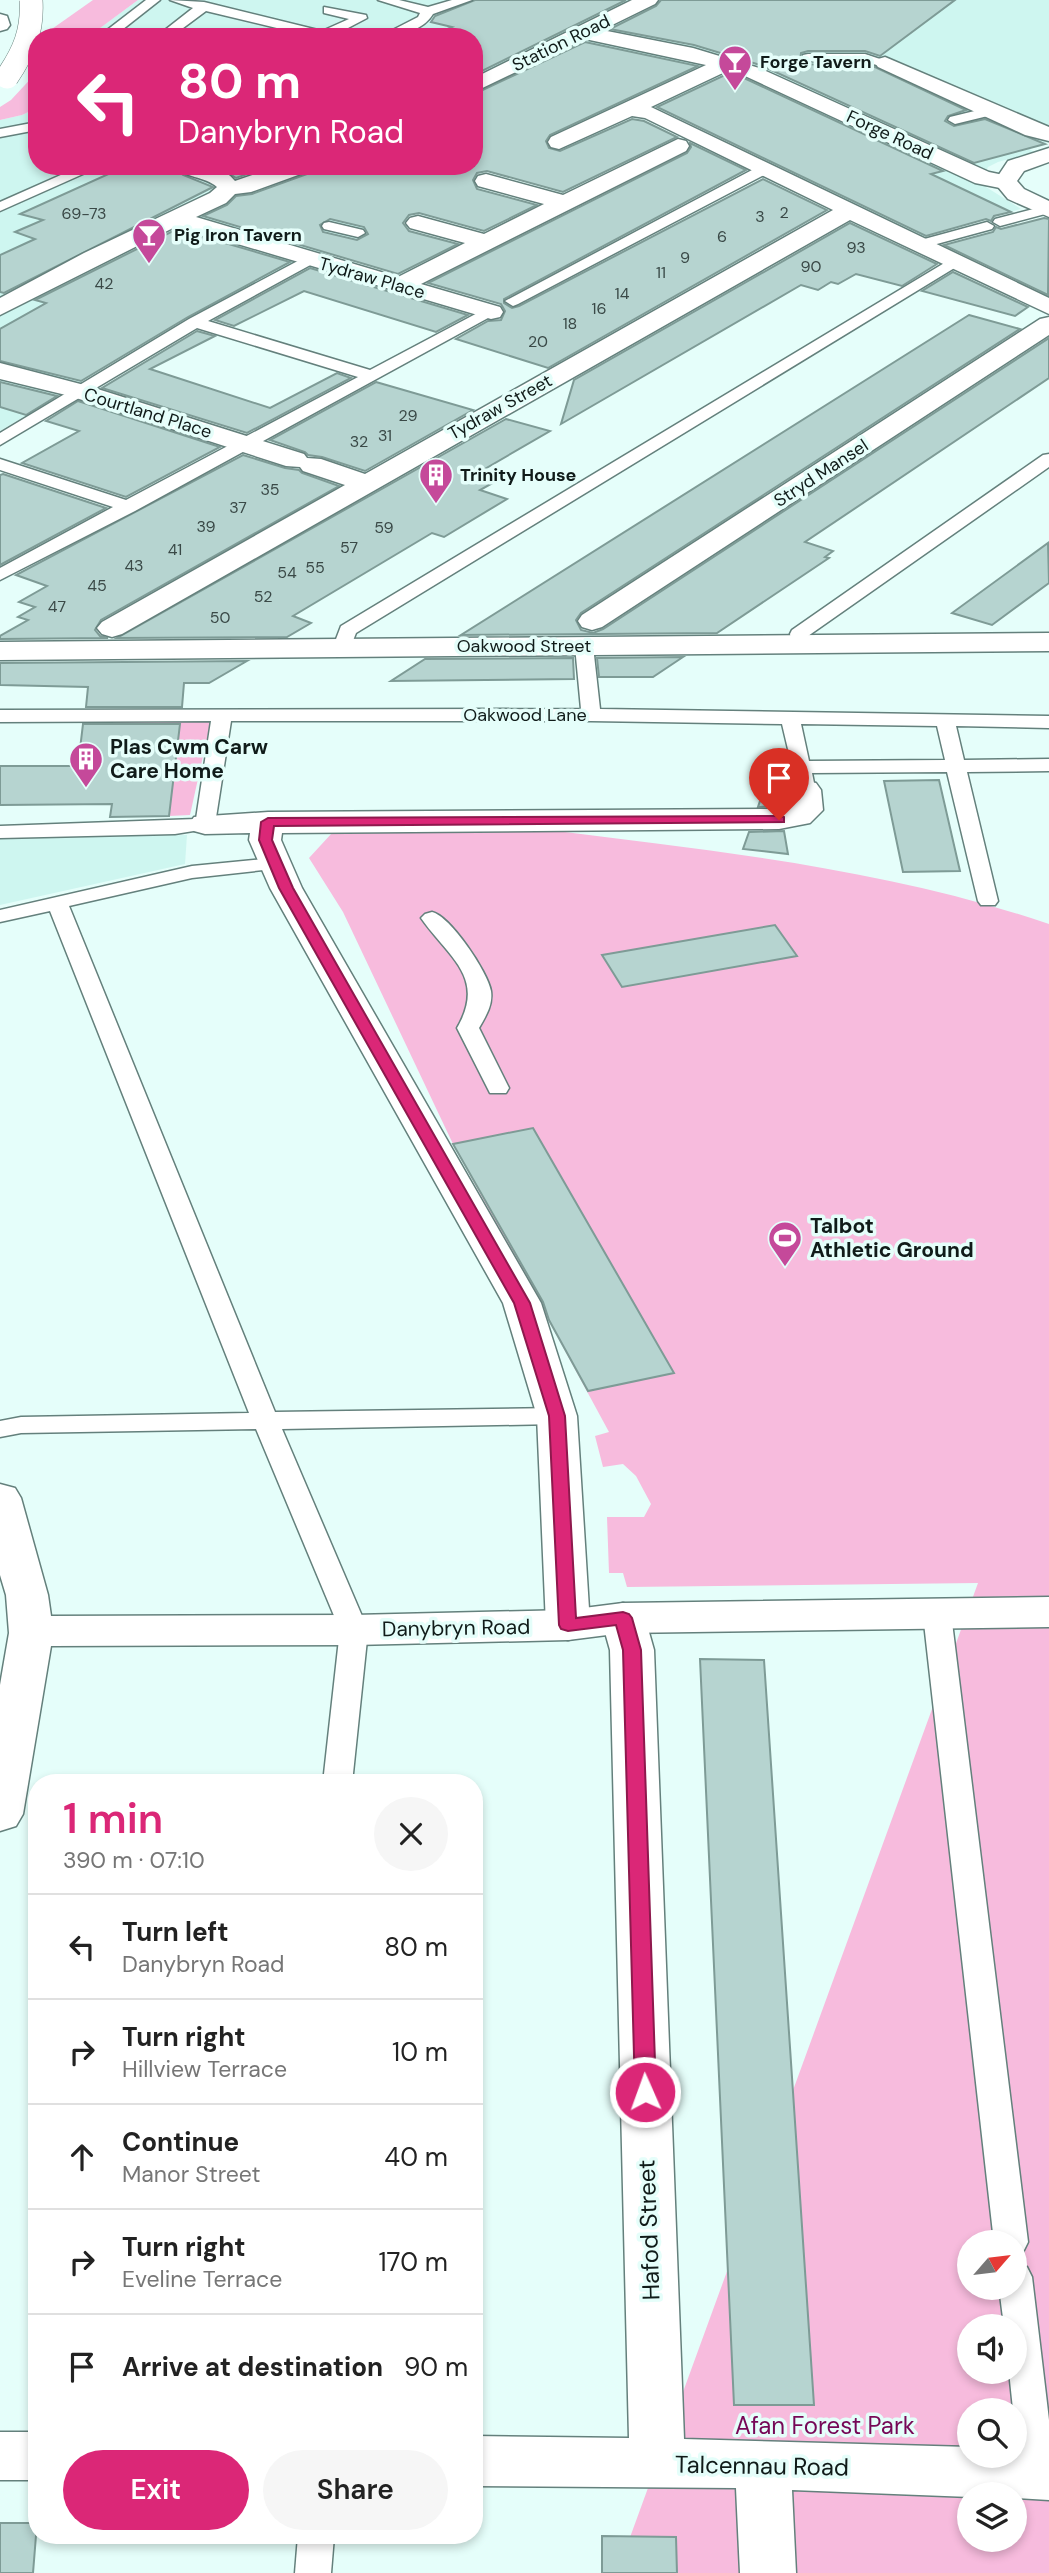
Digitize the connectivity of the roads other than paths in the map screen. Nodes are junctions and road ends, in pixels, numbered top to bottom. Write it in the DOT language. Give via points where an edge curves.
graph roads {
  1 [pos="31,0"];
  2 [pos="154,0"];
  3 [pos="176,0"];
  4 [pos="383,0"];
  5 [pos="466,0"];
  6 [pos="648,0"];
  7 [pos="204,6"];
  8 [pos="329,10"];
  9 [pos="428,11"];
  10 [pos="32,28"];
  11 [pos="115,28"];
  12 [pos="174,28"];
  13 [pos="290,28"];
  14 [pos="339,28"];
  15 [pos="405,28"];
  16 [pos="584,33"];
  17 [pos="28,42"];
  18 [pos="808,58"];
  19 [pos="727,63"];
  20 [pos="885,64"];
  21 [pos="4,81"];
  22 [pos="483,82"];
  23 [pos="991,107"];
  24 [pos="631,109"];
  25 [pos="956,120"];
  26 [pos="28,128"];
  27 [pos="0,133"];
  28 [pos="1049,134"];
  29 [pos="558,142"];
  30 [pos="678,146"];
  31 [pos="606,155"];
  32 [pos="1049,155"];
  33 [pos="641,164"];
  34 [pos="768,170"];
  35 [pos="73,175"];
  36 [pos="217,175"];
  37 [pos="276,175"];
  38 [pos="486,181"];
  39 [pos="1005,182"];
  40 [pos="229,188"];
  41 [pos="568,203"];
  42 [pos="0,207"];
  43 [pos="1048,209"];
  44 [pos="853,212"];
  45 [pos="174,218"];
  46 [pos="418,223"];
  47 [pos="329,226"];
  48 [pos="358,233"];
  49 [pos="487,242"];
  50 [pos="922,244"];
  51 [pos="309,260"];
  52 [pos="956,261"];
  53 [pos="398,286"];
  54 [pos="513,301"];
  55 [pos="1049,307"];
  56 [pos="0,308"];
  57 [pos="491,312"];
  58 [pos="195,321"];
  59 [pos="1049,324"];
  60 [pos="0,371"];
  61 [pos="372,376"];
  62 [pos="79,391"];
  63 [pos="0,440"];
  64 [pos="247,444"];
  65 [pos="1049,459"];
  66 [pos="0,464"];
  67 [pos="366,482"];
  68 [pos="129,507"];
  69 [pos="0,575"];
  70 [pos="112,628"];
  71 [pos="588,634"];
  72 [pos="1045,634"];
  73 [pos="800,643"];
  74 [pos="342,647"];
  75 [pos="0,651"];
  76 [pos="222,714"];
  77 [pos="591,715"];
  78 [pos="0,716"];
  79 [pos="790,718"];
  80 [pos="945,720"];
  81 [pos="1049,722"];
  82 [pos="0,732"];
  83 [pos="41,733"];
  84 [pos="956,765"];
  85 [pos="1049,765"];
  86 [pos="803,779"];
  87 [pos="268,822"];
  88 [pos="205,824"];
  89 [pos="0,831"];
  90 [pos="275,864"];
  91 [pos="988,901"];
  92 [pos="57,902"];
  93 [pos="0,916"];
  94 [pos="432,918"];
  95 [pos="498,1088"];
  96 [pos="557,1416"];
  97 [pos="266,1422"];
  98 [pos="0,1429"];
  99 [pos="0,1498"];
  100 [pos="1049,1612"];
  101 [pos="937,1614"];
  102 [pos="623,1618"];
  103 [pos="568,1625"];
  104 [pos="354,1630"];
  105 [pos="31,1633"];
  106 [pos="10,1694"];
  107 [pos="339,1774"];
  108 [pos="0,1814"];
  109 [pos="1010,2230"];
  110 [pos="1018,2300"];
  111 [pos="0,2456"];
  112 [pos="28,2456"];
  113 [pos="483,2461"];
  114 [pos="762,2464"];
  115 [pos="657,2465"];
  116 [pos="1044,2475"];
  117 [pos="315,2544"];
  118 [pos="313,2573"];
  119 [pos="768,2573"];
  1 -- 10 [label="street, bridge"];
  2 -- 11 [label="lane"];
  3 -- 7 [label="lane"];
  4 -- 9 [label="lane"];
  5 -- 9 [label="lane"];
  6 -- 16 [label="street, Station Road"];
  7 -- 12 [label="lane"];
  7 -- 13 [label="lane"];
  8 -- 14 [label="lane" via="361,18"];
  9 -- 15 [label="lane" via="423,20"];
  16 -- 19 [label="street, Forge Road"];
  16 -- 22 [label="street, Station Road"];
  17 -- 21 [label="street, bridge"];
  18 -- 20 [label="lane" via="865,58"];
  19 -- 24 [label="street"];
  19 -- 39 [label="street, Forge Road" via="983,178"];
  20 -- 23 [label="street"];
  23 -- 25 [label="lane"];
  23 -- 28 [label="street"];
  24 -- 29 [label="street"];
  24 -- 34 [label="street" via="650,113"];
  26 -- 27 [label="lane"];
  30 -- 33 [label="street"];
  31 -- 33 [label="street"];
  32 -- 39 [label="street" via="1013,168"];
  33 -- 41 [label="street"];
  34 -- 44 [label="street"];
  34 -- 54 [label="lane"];
  35 -- 42 [label="lane"];
  36 -- 40 [label="street"];
  37 -- 40 [label="street"];
  38 -- 41 [label="street"];
  39 -- 43 [label="street, Forge Road" via="1016,194"];
  40 -- 45 [label="street" via="219,198"];
  41 -- 49 [label="street"];
  43 -- 50 [label="lane"];
  44 -- 50 [label="street"];
  44 -- 67 [label="street, Tydraw Street"];
  45 -- 51 [label="street, Tydraw Place"];
  45 -- 56 [label="street"];
  46 -- 49 [label="street"];
  47 -- 48 [label="lane"];
  49 -- 53 [label="street"];
  50 -- 52 [label="street"];
  51 -- 53 [label="street, Tydraw Place"];
  51 -- 58 [label="lane"];
  52 -- 55 [label="street"];
  52 -- 74 [label="lane" via="348,630"];
  53 -- 57 [label="street, Tydraw Place"];
  57 -- 61 [label="lane"];
  58 -- 61 [label="lane"];
  58 -- 62 [label="lane"];
  59 -- 71 [label="street, Stryd Mansel"];
  60 -- 62 [label="street, Courtland Place"];
  61 -- 64 [label="lane"];
  62 -- 63 [label="lane"];
  62 -- 64 [label="street, Courtland Place"];
  64 -- 67 [label="street, Courtland Place"];
  64 -- 68 [label="lane"];
  65 -- 73 [label="lane" via="799,634"];
  66 -- 68 [label="lane"];
  67 -- 70 [label="street, Tydraw Street"];
  68 -- 69 [label="lane"];
  71 -- 73 [label="street, Oakwood Street"];
  71 -- 74 [label="street, Oakwood Street"];
  71 -- 77 [label="lane"];
  72 -- 73 [label="street, Oakwood Street"];
  74 -- 75 [label="street, Oakwood Street"];
  76 -- 77 [label="lane, Oakwood Lane"];
  76 -- 78 [label="lane, Oakwood Lane"];
  76 -- 88 [label="lane"];
  77 -- 79 [label="lane, Oakwood Lane"];
  79 -- 80 [label="lane, Oakwood Lane"];
  79 -- 86 [label="lane"];
  80 -- 81 [label="lane, Oakwood Lane"];
  80 -- 84 [label="lane"];
  82 -- 83 [label="lane"];
  84 -- 85 [label="lane"];
  84 -- 86 [label="lane"];
  84 -- 91 [label="lane"];
  86 -- 87 [label="street" via="807,810 779,820"];
  87 -- 88 [label="street"];
  87 -- 90 [label="street" via="265,840"];
  88 -- 89 [label="lane"];
  90 -- 92 [label="lane" via="192,872"];
  90 -- 96 [label="street" via="522,1303"];
  92 -- 93 [label="lane"];
  92 -- 97 [label="lane"];
  94 -- 95 [label="lane" via="477,980 481,1002 468,1028"];
  96 -- 97 [label="lane"];
  96 -- 103 [label="street"];
  97 -- 98 [label="lane" via="21,1424"];
  97 -- 104 [label="lane"];
  99 -- 105 [label="street" via="27,1595"];
  100 -- 101 [label="street, Danybryn Road"];
  101 -- 102 [label="street, Danybryn Road"];
  101 -- 109 [label="lane"];
  102 -- 103 [label="street, Danybryn Road"];
  102 -- 115 [label="street, Hafod Street" via="632,1650"];
  103 -- 104 [label="street, Danybryn Road"];
  104 -- 105 [label="street, Danybryn Road"];
  104 -- 107 [label="lane"];
  105 -- 106 [label="street"];
  106 -- 108 [label="street"];
  110 -- 116 [label="lane"];
  111 -- 112 [label="street"];
  113 -- 115 [label="street, Talcennau Road"];
  114 -- 115 [label="street, Talcennau Road"];
  114 -- 116 [label="street, Talcennau Road"];
  114 -- 119 [label="street"];
  117 -- 118 [label="lane"];
}
